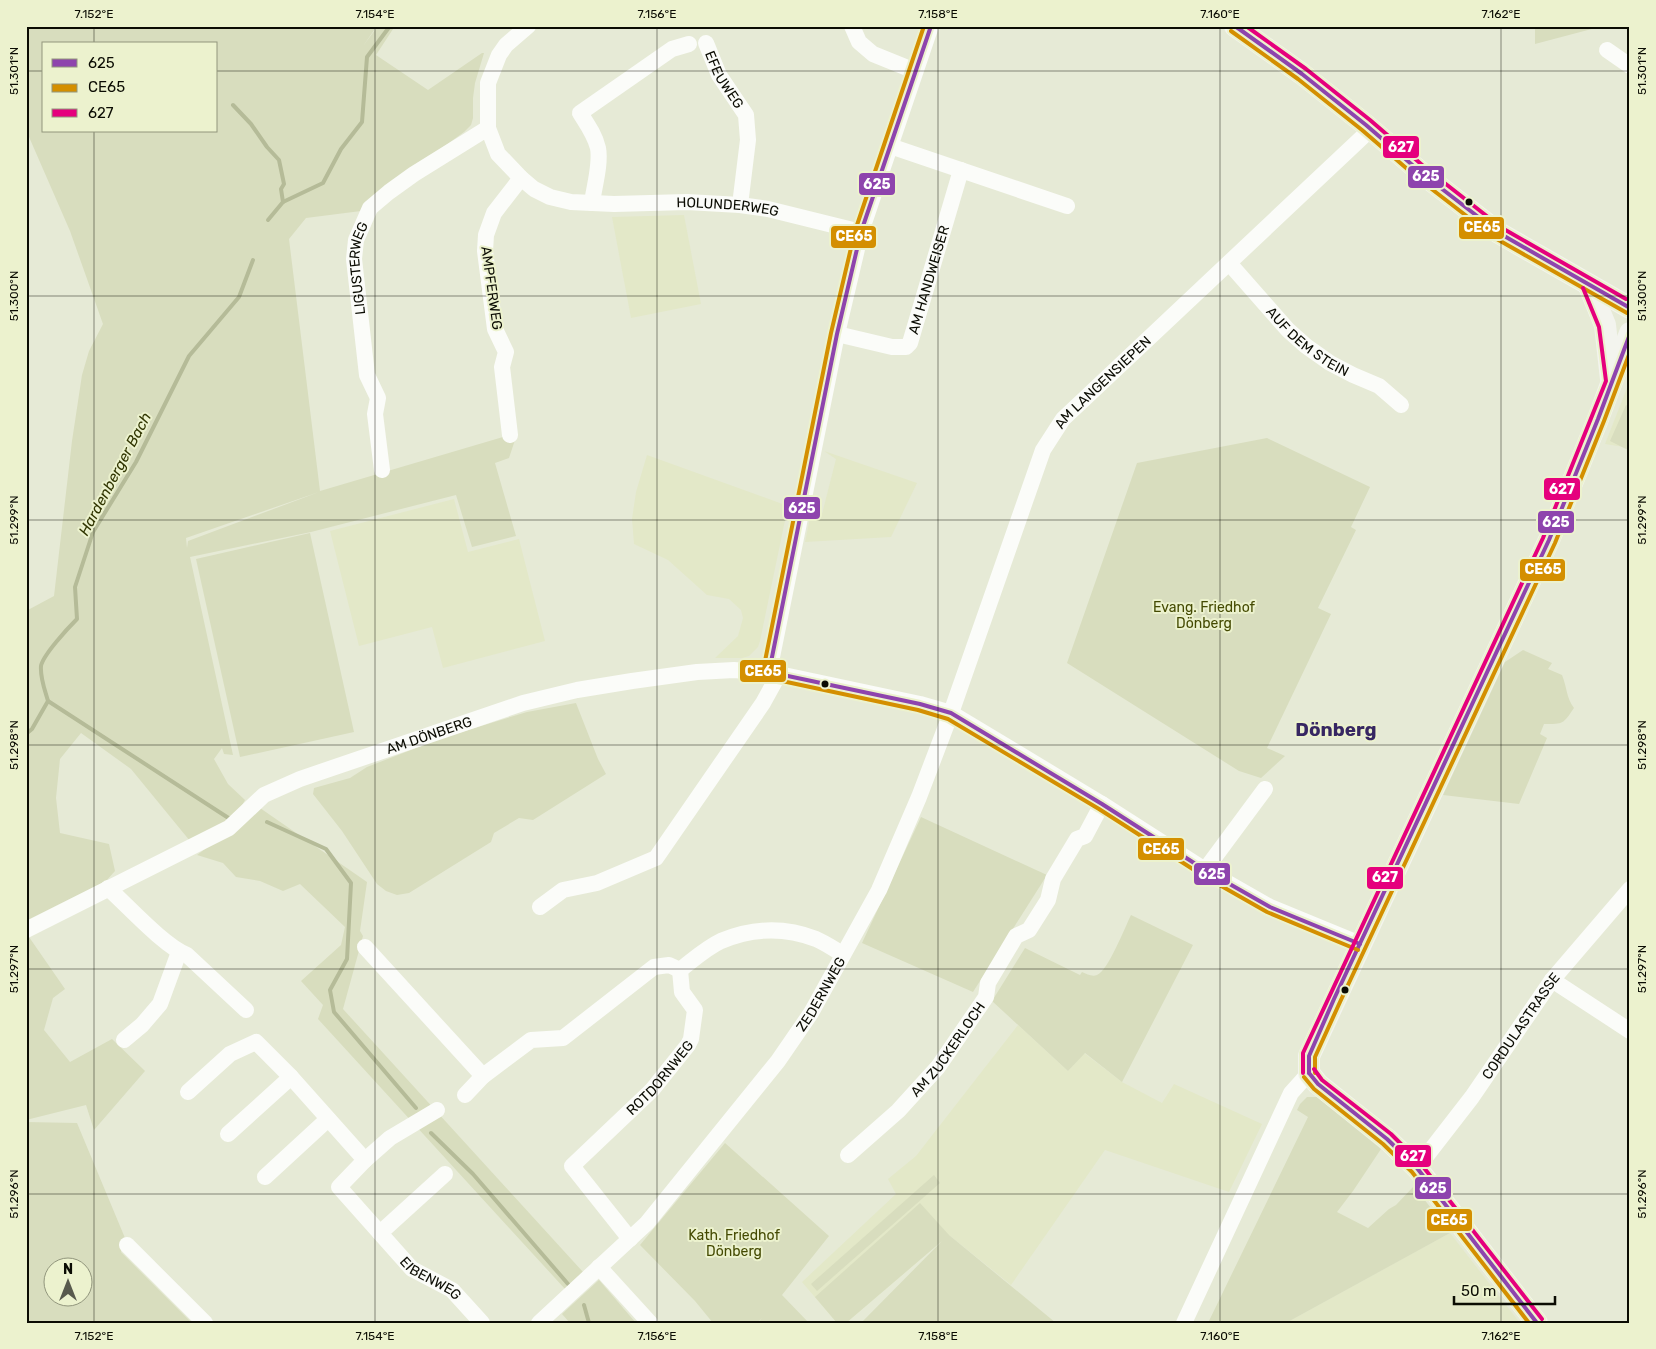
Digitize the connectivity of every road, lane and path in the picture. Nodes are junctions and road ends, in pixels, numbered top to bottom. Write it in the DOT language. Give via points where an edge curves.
graph roads {
  1 [pos="528,26"];
  2 [pos="852,26"];
  3 [pos="931,26"];
  4 [pos="1236,26"];
  5 [pos="706,43"];
  6 [pos="689,44"];
  7 [pos="1606,50"];
  8 [pos="1630,66"];
  9 [pos="915,71"];
  10 [pos="488,128"];
  11 [pos="1371,130"];
  12 [pos="890,146"];
  13 [pos="961,170"];
  14 [pos="521,178"];
  15 [pos="592,203"];
  16 [pos="740,205"];
  17 [pos="1066,206"];
  18 [pos="861,232"];
  19 [pos="1229,263"];
  20 [pos="1589,286"];
  21 [pos="1630,308"];
  22 [pos="1630,333"];
  23 [pos="837,334"];
  24 [pos="1630,364"];
  25 [pos="1612,382"];
  26 [pos="1400,405"];
  27 [pos="510,435"];
  28 [pos="382,470"];
  29 [pos="774,673"];
  30 [pos="951,713"];
  31 [pos="1265,790"];
  32 [pos="1102,804"];
  33 [pos="1205,870"];
  34 [pos="108,888"];
  35 [pos="1630,889"];
  36 [pos="540,907"];
  37 [pos="26,930"];
  38 [pos="1360,944"];
  39 [pos="365,947"];
  40 [pos="179,952"];
  41 [pos="843,954"];
  42 [pos="680,970"];
  43 [pos="1552,980"];
  44 [pos="246,1010"];
  45 [pos="1630,1031"];
  46 [pos="124,1040"];
  47 [pos="1309,1073"];
  48 [pos="483,1076"];
  49 [pos="291,1078"];
  50 [pos="188,1092"];
  51 [pos="465,1096"];
  52 [pos="437,1110"];
  53 [pos="328,1119"];
  54 [pos="228,1134"];
  55 [pos="848,1155"];
  56 [pos="365,1160"];
  57 [pos="1417,1168"];
  58 [pos="446,1174"];
  59 [pos="265,1177"];
  60 [pos="380,1233"];
  61 [pos="630,1239"];
  62 [pos="127,1245"];
  63 [pos="599,1267"];
  64 [pos="205,1323"];
  65 [pos="482,1323"];
  66 [pos="538,1323"];
  67 [pos="650,1323"];
  68 [pos="1184,1323"];
  69 [pos="1537,1323"];
  1 -- 10 [label="street, HOLUNDERWEG" via="506,45 488,83"];
  2 -- 9 [label="street" via="859,42 873,54"];
  3 -- 9 [label="street"];
  4 -- 11 [label="street"];
  5 -- 16 [label="street, EFEUWEG" via="719,75 746,115 748,140"];
  6 -- 15 [label="street, EFEUWEG" via="672,49 580,113 598,148"];
  7 -- 8 [label="street"];
  9 -- 12 [label="street"];
  10 -- 14 [label="street, HOLUNDERWEG" via="498,154"];
  10 -- 28 [label="street, LIGUSTERWEG" via="450,150 370,208 356,240 354,259 367,375 378,398 375,414"];
  11 -- 19 [label="street, AM LANGENSIEPEN"];
  11 -- 20 [label="street" via="1499,233"];
  12 -- 13 [label="street"];
  12 -- 18 [label="street"];
  13 -- 17 [label="street"];
  13 -- 23 [label="street, AM HANDWEISER" via="906,348 892,348"];
  14 -- 15 [label="street, HOLUNDERWEG" via="550,197"];
  14 -- 27 [label="street, AMPFERWEG" via="494,214 486,236 485,251 495,329 506,352 502,368"];
  15 -- 16 [label="street, HOLUNDERWEG"];
  16 -- 18 [label="street, HOLUNDERWEG"];
  18 -- 23 [label="street"];
  19 -- 26 [label="street, AUF DEM STEIN" via="1306,346 1330,363 1379,386"];
  19 -- 30 [label="street, AM LANGENSIEPEN" via="1063,419 1043,450"];
  20 -- 21 [label="street"];
  20 -- 25 [label="street" via="1605,325"];
  22 -- 25 [label="street"];
  23 -- 29 [label="street"];
  24 -- 25 [label="street"];
  25 -- 38 [label="street" via="1549,540"];
  29 -- 30 [label="street, AM DÖNBERG"];
  29 -- 34 [label="street, AM DÖNBERG" via="734,670 632,681 577,690 500,710 272,791 230,828"];
  29 -- 36 [label="street" via="763,704 656,858 598,883 563,890"];
  30 -- 32 [label="street, AM DÖNBERG"];
  30 -- 41 [label="street, ZEDERNWEG" via="879,890"];
  31 -- 33 [label="street"];
  32 -- 33 [label="street, AM DÖNBERG"];
  32 -- 55 [label="street, AM ZUCKERLOCH" via="1085,836 1077,839 1053,879 1048,900 1029,930 1016,936 988,983 986,997 938,1067 898,1111"];
  33 -- 38 [label="street, AM DÖNBERG" via="1270,907"];
  34 -- 37 [label="street, AM DÖNBERG"];
  34 -- 40 [label="street"];
  35 -- 43 [label="street, CORDULASTRASSE"];
  38 -- 47 [label="street" via="1309,1056"];
  39 -- 48 [label="street"];
  40 -- 44 [label="street" via="187,955"];
  40 -- 46 [label="street" via="160,1004"];
  41 -- 42 [label="street" via="816,939 789,931 767,930 720,941"];
  41 -- 61 [label="street, ZEDERNWEG" via="811,1013 778,1061 647,1223"];
  42 -- 48 [label="street" via="669,966 654,967 563,1038 531,1040"];
  42 -- 61 [label="street, ROTDORNWEG" via="682,992 695,1010 691,1039 652,1090 572,1166"];
  43 -- 45 [label="street"];
  43 -- 57 [label="street, CORDULASTRASSE" via="1472,1097"];
  47 -- 57 [label="street" via="1318,1084 1387,1138"];
  47 -- 68 [label="street" via="1291,1093"];
  48 -- 51 [label="street"];
  49 -- 50 [label="street" via="256,1042 230,1054"];
  49 -- 53 [label="street"];
  49 -- 54 [label="street"];
  52 -- 56 [label="street, EIBENWEG" via="390,1138"];
  53 -- 56 [label="street"];
  53 -- 59 [label="street"];
  56 -- 60 [label="street, EIBENWEG" via="339,1187"];
  57 -- 69 [label="street"];
  58 -- 60 [label="street"];
  60 -- 65 [label="street, EIBENWEG" via="412,1268 452,1290"];
  61 -- 63 [label="street, ZEDERNWEG"];
  62 -- 64 [label="street"];
  63 -- 66 [label="street, ZEDERNWEG"];
  63 -- 67 [label="street"];
}
